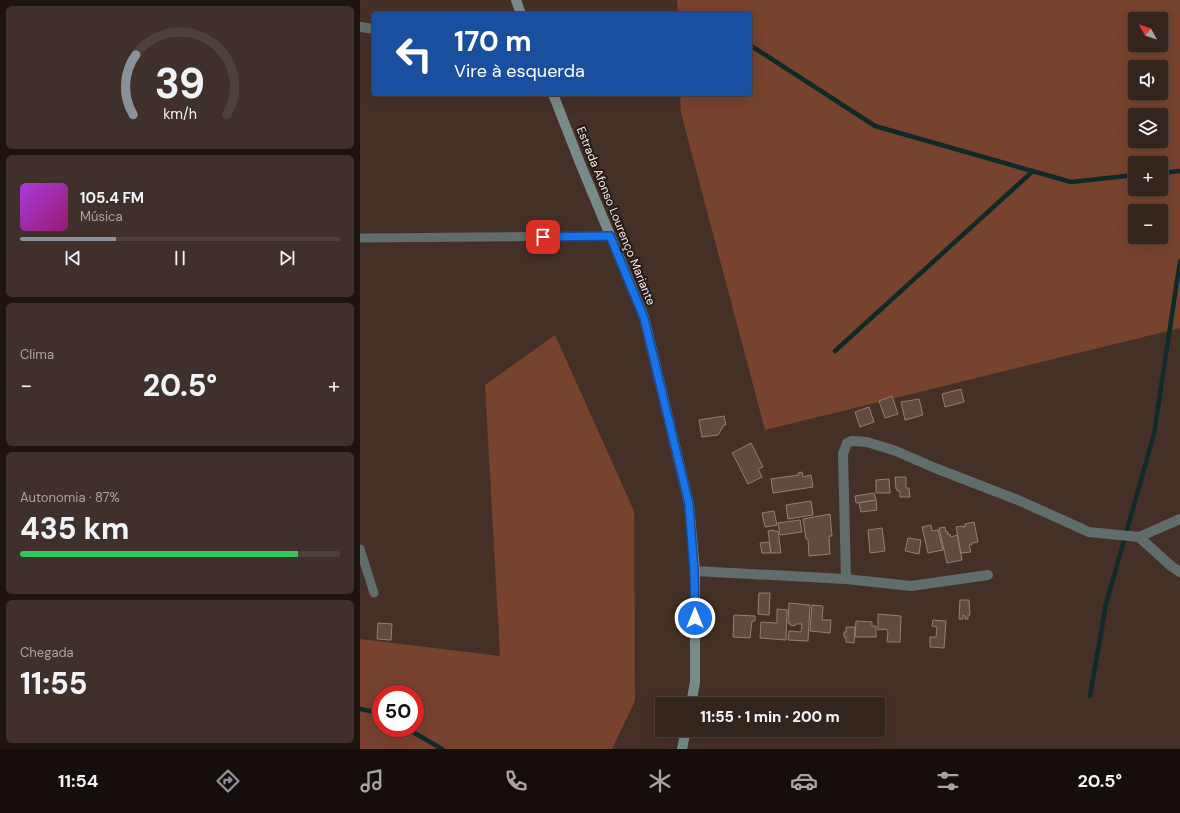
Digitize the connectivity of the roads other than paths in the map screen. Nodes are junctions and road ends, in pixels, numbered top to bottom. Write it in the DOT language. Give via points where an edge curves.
graph roads {
  1 [pos="516,0"];
  2 [pos="521,12"];
  3 [pos="360,27"];
  4 [pos="372,29"];
  5 [pos="554,96"];
  6 [pos="610,236"];
  7 [pos="360,238"];
  8 [pos="1180,519"];
  9 [pos="1139,538"];
  10 [pos="360,549"];
  11 [pos="694,571"];
  12 [pos="1180,572"];
  13 [pos="988,575"];
  14 [pos="846,579"];
  15 [pos="374,593"];
  16 [pos="692,697"];
  17 [pos="685,737"];
  18 [pos="682,749"];
  1 -- 2 [label="main road"];
  3 -- 4 [label="street"];
  5 -- 6 [label="main road, Estrada Afonso Lourenço Mariante"];
  6 -- 7 [label="lane"];
  6 -- 11 [label="main road, Estrada Afonso Lourenço Mariante" via="644,318 689,504"];
  8 -- 9 [label="street"];
  9 -- 12 [label="street"];
  9 -- 14 [label="street" via="1089,532 1018,500 896,451 867,442 852,441 847,443 843,454"];
  10 -- 15 [label="lane"];
  11 -- 14 [label="street"];
  11 -- 16 [label="main road, Estrada Afonso Lourenço Mariante" via="695,682"];
  13 -- 14 [label="street" via="911,586"];
  17 -- 18 [label="main road"];
}
